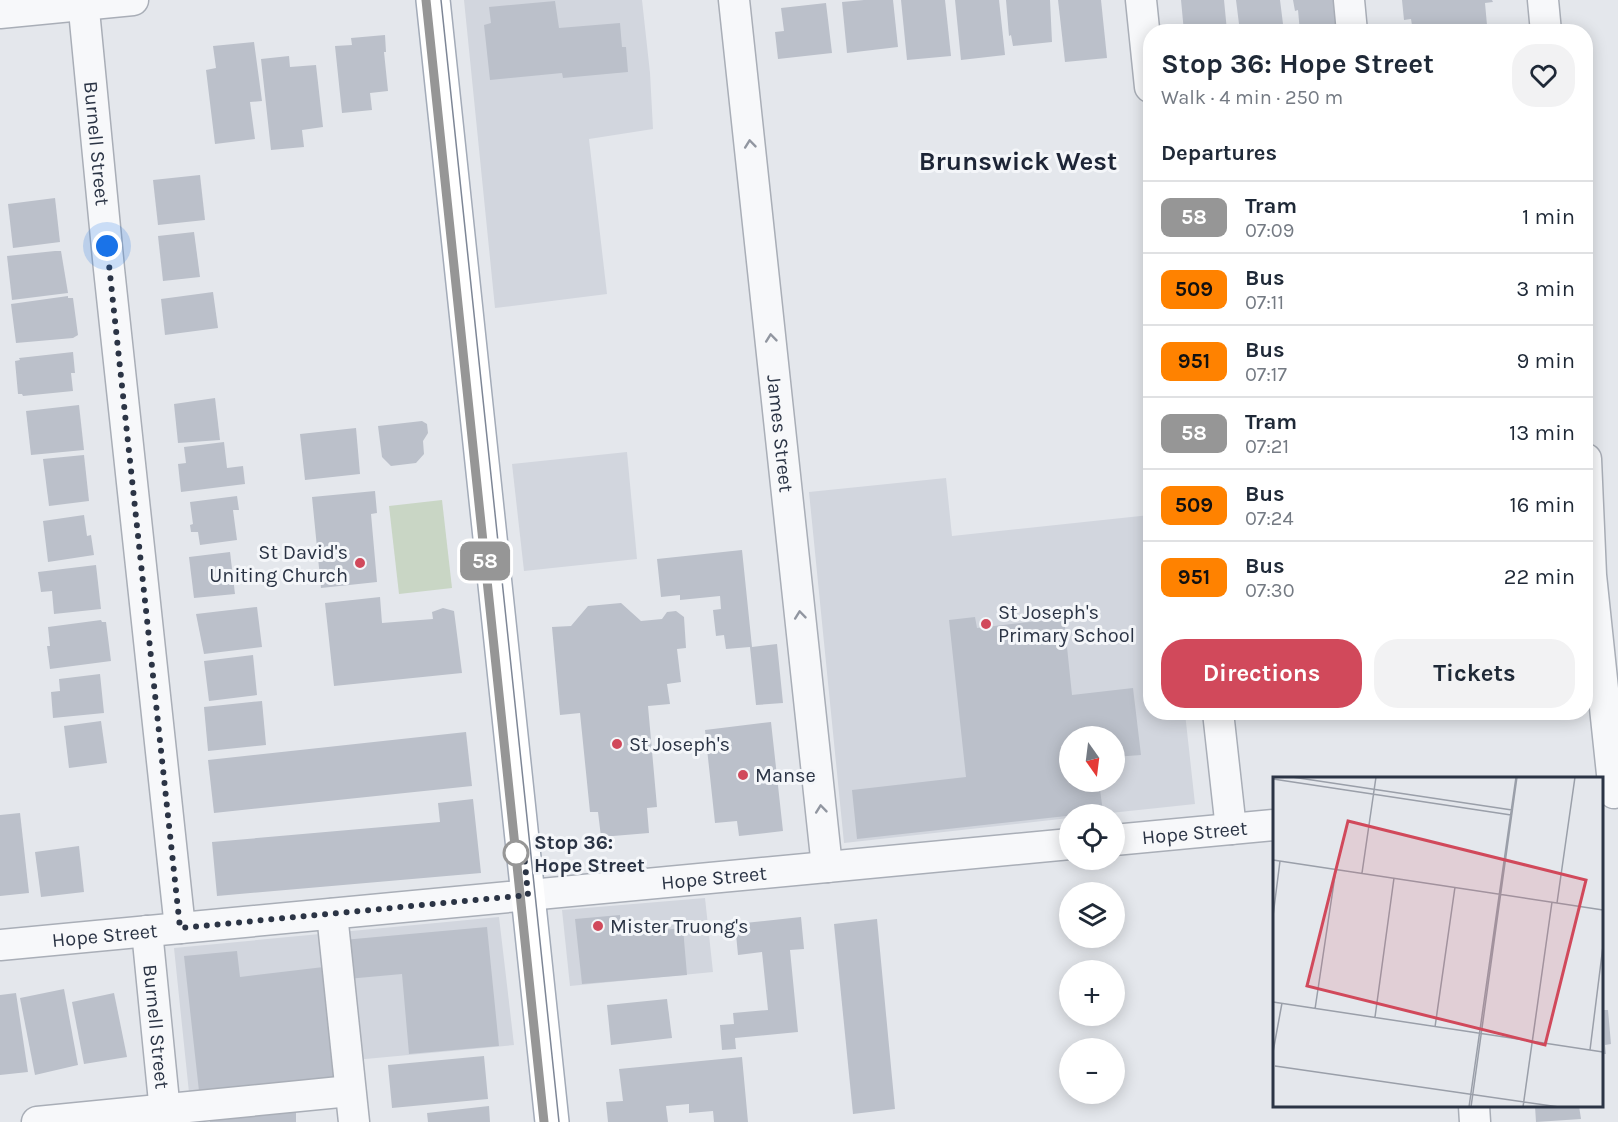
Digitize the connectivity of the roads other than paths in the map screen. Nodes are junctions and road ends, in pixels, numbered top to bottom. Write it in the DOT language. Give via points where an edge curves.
graph roads {
  1 [pos="132,0"];
  2 [pos="433,0"];
  3 [pos="734,0"];
  4 [pos="1141,0"];
  5 [pos="1349,0"];
  6 [pos="1543,0"];
  7 [pos="83,2"];
  8 [pos="0,13"];
  9 [pos="1143,24"];
  10 [pos="1351,24"];
  11 [pos="1545,24"];
  12 [pos="1593,597"];
  13 [pos="1219,720"];
  14 [pos="1611,793"];
  15 [pos="1273,825"];
  16 [pos="1231,829"];
  17 [pos="1125,839"];
  18 [pos="1059,845"];
  19 [pos="827,867"];
  20 [pos="528,895"];
  21 [pos="332,914"];
  22 [pos="180,928"];
  23 [pos="147,931"];
  24 [pos="0,945"];
  25 [pos="350,1091"];
  26 [pos="1474,1107"];
  27 [pos="165,1115"];
  28 [pos="37,1122"];
  29 [pos="354,1122"];
  30 [pos="552,1122"];
  31 [pos="1475,1122"];
  1 -- 7 [label="street"];
  2 -- 20 [label="main road"];
  19 -- 3 [label="street, James Street, one-way"];
  4 -- 9 [label="street"];
  5 -- 10 [label="street"];
  6 -- 11 [label="street"];
  7 -- 8 [label="street"];
  7 -- 22 [label="street, Burnell Street"];
  12 -- 14 [label="street"];
  13 -- 16 [label="street"];
  15 -- 16 [label="street, Hope Street"];
  16 -- 17 [label="street, Hope Street"];
  18 -- 19 [label="street, Hope Street"];
  19 -- 20 [label="street, Hope Street"];
  20 -- 21 [label="street, Hope Street"];
  20 -- 30 [label="main road"];
  21 -- 22 [label="street, Hope Street"];
  21 -- 25 [label="street"];
  22 -- 23 [label="street, Hope Street"];
  23 -- 24 [label="street, Hope Street"];
  23 -- 27 [label="street, Burnell Street"];
  25 -- 27 [label="street" via="195,1107"];
  25 -- 29 [label="street"];
  26 -- 31 [label="street"];
  27 -- 28 [label="street"];
}
